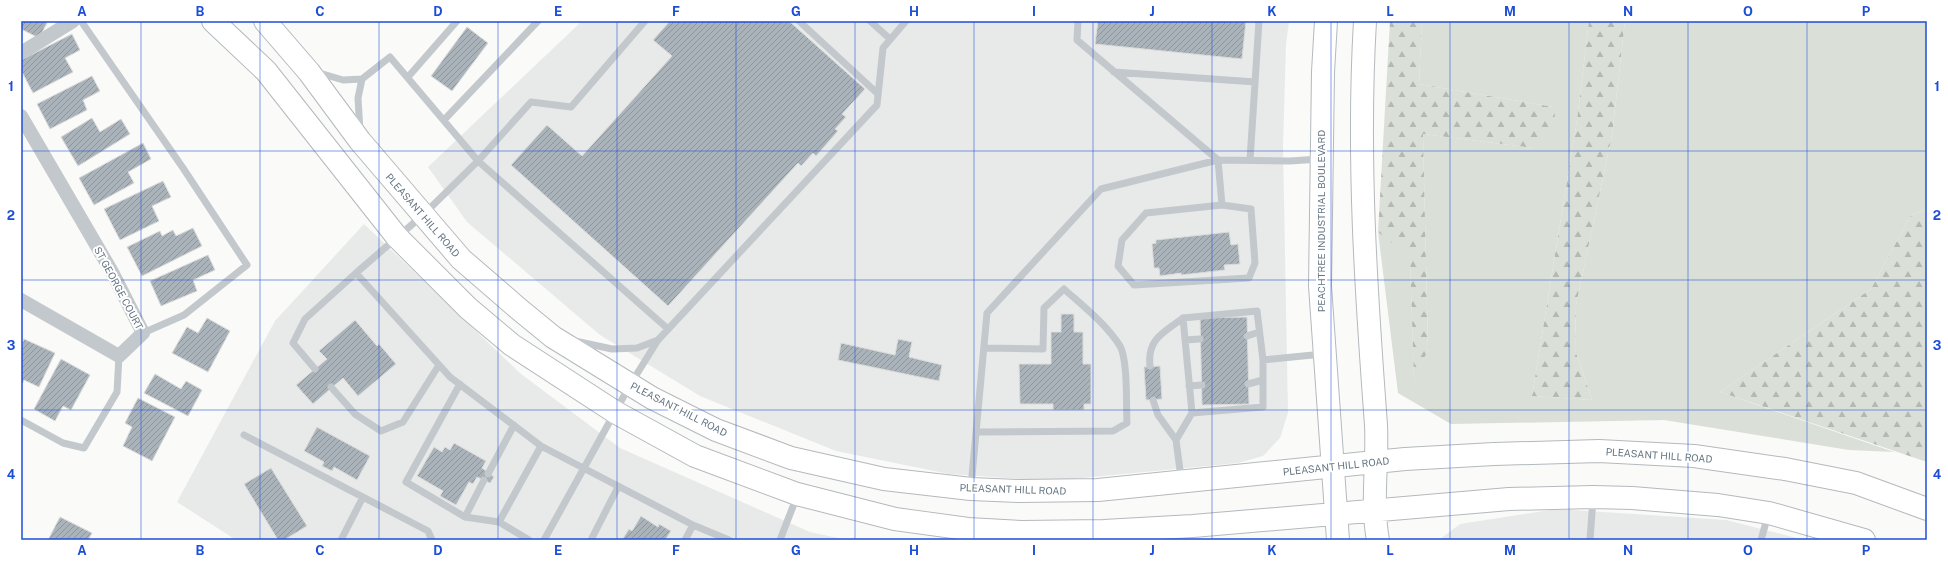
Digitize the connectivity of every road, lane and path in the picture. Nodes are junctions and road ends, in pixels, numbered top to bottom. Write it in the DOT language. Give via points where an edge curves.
graph roads {
  1 [pos="73,21"];
  2 [pos="81,21"];
  3 [pos="213,21"];
  4 [pos="265,21"];
  5 [pos="456,21"];
  6 [pos="538,21"];
  7 [pos="645,21"];
  8 [pos="799,21"];
  9 [pos="870,21"];
  10 [pos="906,21"];
  11 [pos="1078,21"];
  12 [pos="1259,21"];
  13 [pos="1326,21"];
  14 [pos="1365,21"];
  15 [pos="890,39"];
  16 [pos="21,53"];
  17 [pos="309,72"];
  18 [pos="1114,72"];
  19 [pos="408,77"];
  20 [pos="362,79"];
  21 [pos="1255,82"];
  22 [pos="878,94"];
  23 [pos="21,116"];
  24 [pos="444,120"];
  25 [pos="360,141"];
  26 [pos="1321,159"];
  27 [pos="1218,160"];
  28 [pos="1250,160"];
  29 [pos="478,161"];
  30 [pos="1222,205"];
  31 [pos="423,215"];
  32 [pos="397,237"];
  33 [pos="356,273"];
  34 [pos="21,300"];
  35 [pos="1183,318"];
  36 [pos="668,329"];
  37 [pos="1260,332"];
  38 [pos="143,333"];
  39 [pos="1247,336"];
  40 [pos="553,337"];
  41 [pos="658,340"];
  42 [pos="1185,340"];
  43 [pos="1200,340"];
  44 [pos="984,348"];
  45 [pos="1324,354"];
  46 [pos="119,356"];
  47 [pos="1263,360"];
  48 [pos="439,365"];
  49 [pos="1150,366"];
  50 [pos="315,369"];
  51 [pos="1263,380"];
  52 [pos="460,384"];
  53 [pos="1248,384"];
  54 [pos="630,386"];
  55 [pos="1189,386"];
  56 [pos="1202,386"];
  57 [pos="331,387"];
  58 [pos="1153,400"];
  59 [pos="615,412"];
  60 [pos="1192,413"];
  61 [pos="21,420"];
  62 [pos="514,425"];
  63 [pos="977,432"];
  64 [pos="244,435"];
  65 [pos="1176,440"];
  66 [pos="541,446"];
  67 [pos="1376,461"];
  68 [pos="1332,465"];
  69 [pos="583,469"];
  70 [pos="1182,483"];
  71 [pos="618,487"];
  72 [pos="971,489"];
  73 [pos="797,494"];
  74 [pos="363,497"];
  75 [pos="1593,497"];
  76 [pos="1927,509"];
  77 [pos="1376,510"];
  78 [pos="1335,513"];
  79 [pos="1769,513"];
  80 [pos="465,517"];
  81 [pos="499,522"];
  82 [pos="693,525"];
  83 [pos="1022,536"];
  84 [pos="1104,536"];
  85 [pos="720,539"];
  86 [pos="341,540"];
  87 [pos="432,540"];
  88 [pos="529,540"];
  89 [pos="544,540"];
  90 [pos="591,540"];
  91 [pos="685,540"];
  92 [pos="729,540"];
  93 [pos="780,540"];
  94 [pos="1338,540"];
  95 [pos="1378,540"];
  96 [pos="1590,540"];
  97 [pos="1761,540"];
  98 [pos="1864,540"];
  1 -- 16 [label="street"];
  2 -- 38 [label="lane" via="247,265 184,315"];
  3 -- 32 [label="highway" via="266,71"];
  4 -- 17 [label="highway, PLEASANT HILL ROAD"];
  5 -- 19 [label="lane"];
  6 -- 24 [label="lane"];
  7 -- 29 [label="lane" via="571,106 531,102"];
  8 -- 22 [label="lane"];
  9 -- 15 [label="lane"];
  10 -- 15 [label="lane"];
  11 -- 18 [label="lane" via="1077,40"];
  12 -- 21 [label="lane"];
  13 -- 26 [label="highway, PEACHTREE INDUSTRIAL BOULEVARD"];
  14 -- 67 [label="highway" via="1361,89 1364,226"];
  15 -- 22 [label="lane" via="883,48"];
  17 -- 20 [label="lane" via="319,72 343,80"];
  17 -- 25 [label="highway, PLEASANT HILL ROAD"];
  18 -- 21 [label="lane"];
  18 -- 27 [label="lane"];
  19 -- 20 [label="lane" via="390,57"];
  19 -- 24 [label="lane"];
  20 -- 25 [label="lane" via="358,98"];
  21 -- 28 [label="lane"];
  22 -- 36 [label="lane" via="877,106"];
  23 -- 38 [label="street, ST GEORGE COURT" via="112,272"];
  24 -- 29 [label="lane"];
  25 -- 31 [label="highway, PLEASANT HILL ROAD"];
  26 -- 28 [label="lane"];
  26 -- 45 [label="highway, PEACHTREE INDUSTRIAL BOULEVARD" via="1320,286"];
  27 -- 28 [label="lane"];
  27 -- 30 [label="lane"];
  27 -- 44 [label="lane" via="1101,189 987,313"];
  29 -- 31 [label="lane"];
  29 -- 36 [label="lane"];
  30 -- 30 [label="lane" via="1146,213 1122,240 1118,266 1134,285 1249,278 1255,263 1251,209"];
  31 -- 32 [label="lane"];
  31 -- 40 [label="highway, PLEASANT HILL ROAD" via="461,259"];
  32 -- 33 [label="lane"];
  32 -- 59 [label="highway" via="468,308 512,345"];
  33 -- 48 [label="lane"];
  33 -- 50 [label="lane" via="305,319 293,343"];
  34 -- 46 [label="street"];
  35 -- 37 [label="lane" via="1257,311"];
  35 -- 42 [label="lane"];
  35 -- 49 [label="lane" via="1158,336 1148,352"];
  36 -- 41 [label="lane"];
  37 -- 39 [label="lane"];
  37 -- 47 [label="lane"];
  38 -- 46 [label="street, ST GEORGE COURT"];
  40 -- 41 [label="lane" via="612,349 637,348"];
  40 -- 54 [label="highway, PLEASANT HILL ROAD"];
  41 -- 54 [label="lane"];
  42 -- 43 [label="lane"];
  42 -- 55 [label="lane"];
  44 -- 63 [label="lane"];
  44 -- 63 [label="lane" via="1043,349 1044,308 1064,289 1100,322 1121,347 1126,376 1127,423 1113,432"];
  45 -- 47 [label="lane"];
  45 -- 68 [label="highway, PEACHTREE INDUSTRIAL BOULEVARD"];
  46 -- 61 [label="lane" via="117,392 84,448 63,443"];
  47 -- 51 [label="lane"];
  48 -- 52 [label="lane"];
  48 -- 57 [label="lane" via="403,422 381,432 355,414"];
  51 -- 53 [label="lane"];
  51 -- 60 [label="lane" via="1263,407"];
  52 -- 62 [label="lane"];
  52 -- 80 [label="lane" via="406,482"];
  54 -- 59 [label="lane"];
  54 -- 72 [label="highway, PLEASANT HILL ROAD" via="716,430 791,458 884,479"];
  55 -- 56 [label="lane"];
  55 -- 60 [label="lane"];
  58 -- 65 [label="lane" via="1158,415"];
  59 -- 69 [label="lane"];
  59 -- 73 [label="highway" via="695,456"];
  60 -- 65 [label="lane"];
  62 -- 66 [label="lane"];
  62 -- 80 [label="lane"];
  63 -- 72 [label="lane"];
  64 -- 74 [label="lane"];
  65 -- 70 [label="lane"];
  66 -- 69 [label="lane"];
  66 -- 81 [label="lane"];
  67 -- 68 [label="highway, PLEASANT HILL ROAD"];
  67 -- 76 [label="highway, PLEASANT HILL ROAD" via="1600,450 1694,456 1785,469 1856,483"];
  67 -- 77 [label="highway"];
  68 -- 70 [label="highway, PLEASANT HILL ROAD"];
  68 -- 78 [label="highway, PEACHTREE INDUSTRIAL BOULEVARD"];
  69 -- 71 [label="lane"];
  69 -- 89 [label="lane"];
  70 -- 72 [label="highway, PLEASANT HILL ROAD" via="1098,490"];
  71 -- 82 [label="lane"];
  71 -- 90 [label="lane"];
  73 -- 83 [label="highway" via="895,519 968,532"];
  73 -- 93 [label="lane"];
  74 -- 86 [label="lane"];
  74 -- 87 [label="lane" via="428,531"];
  75 -- 77 [label="highway" via="1509,499"];
  75 -- 79 [label="highway" via="1681,501"];
  75 -- 96 [label="lane"];
  77 -- 78 [label="highway"];
  77 -- 95 [label="highway"];
  78 -- 84 [label="highway"];
  78 -- 94 [label="highway, PEACHTREE INDUSTRIAL BOULEVARD"];
  79 -- 97 [label="lane"];
  79 -- 98 [label="highway"];
  80 -- 81 [label="lane"];
  81 -- 88 [label="lane"];
  82 -- 85 [label="lane"];
  82 -- 91 [label="lane"];
  83 -- 84 [label="highway"];
  85 -- 92 [label="lane"];
}
